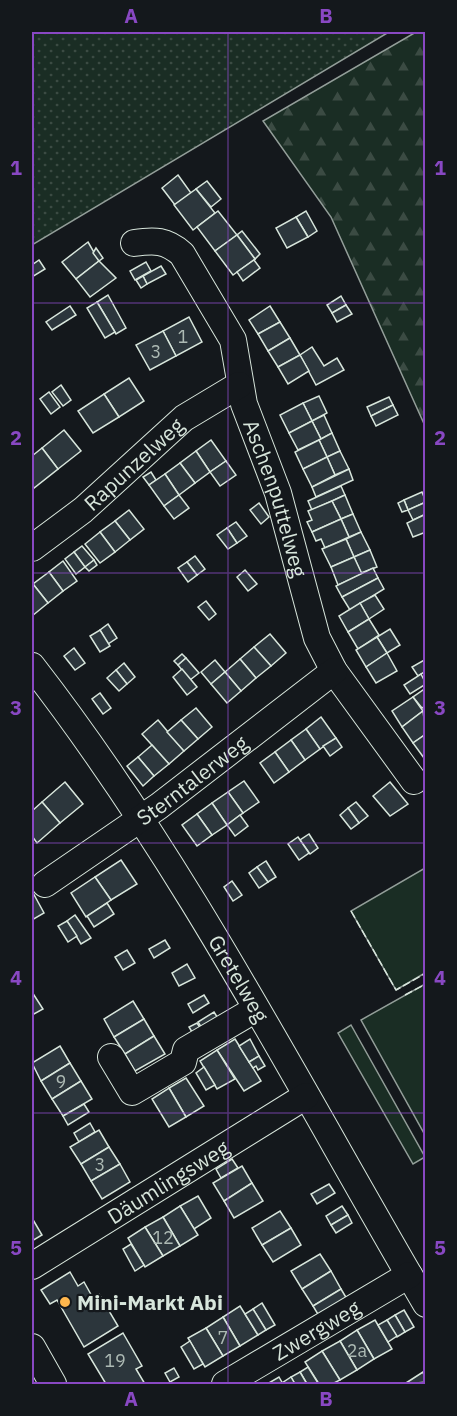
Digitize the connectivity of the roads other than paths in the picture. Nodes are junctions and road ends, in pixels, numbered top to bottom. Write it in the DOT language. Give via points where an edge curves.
graph roads {
  1 [pos="134,243"];
  2 [pos="239,385"];
  3 [pos="32,548"];
  4 [pos="32,666"];
  5 [pos="334,671"];
  6 [pos="414,781"];
  7 [pos="140,820"];
  8 [pos="45,884"];
  9 [pos="256,1009"];
  10 [pos="111,1057"];
  11 [pos="306,1096"];
  12 [pos="32,1266"];
  13 [pos="408,1275"];
  14 [pos="426,1304"];
  15 [pos="32,1347"];
  16 [pos="53,1384"];
  17 [pos="225,1384"];
  1 -- 2 [label="street, Aschenputtelweg" via="163,242 182,254 233,340"];
  2 -- 3 [label="street, Rapunzelweg" via="184,418 83,510"];
  2 -- 5 [label="street, Aschenputtelweg" via="288,524 317,638"];
  4 -- 7 [label="street, Gretelweg"];
  5 -- 6 [label="street, Aschenputtelweg"];
  5 -- 7 [label="street, Sterntalerweg"];
  7 -- 8 [label="street, Sterntalerweg"];
  7 -- 9 [label="street, Gretelweg"];
  9 -- 10 [label="street" via="186,1050 183,1062 132,1092"];
  9 -- 11 [label="street, Gretelweg"];
  11 -- 12 [label="street, Däumlingsweg"];
  11 -- 13 [label="street, Gretelweg"];
  13 -- 14 [label="street, Gretelweg"];
  13 -- 17 [label="street, Zwergweg"];
  15 -- 16 [label="street"];
}
